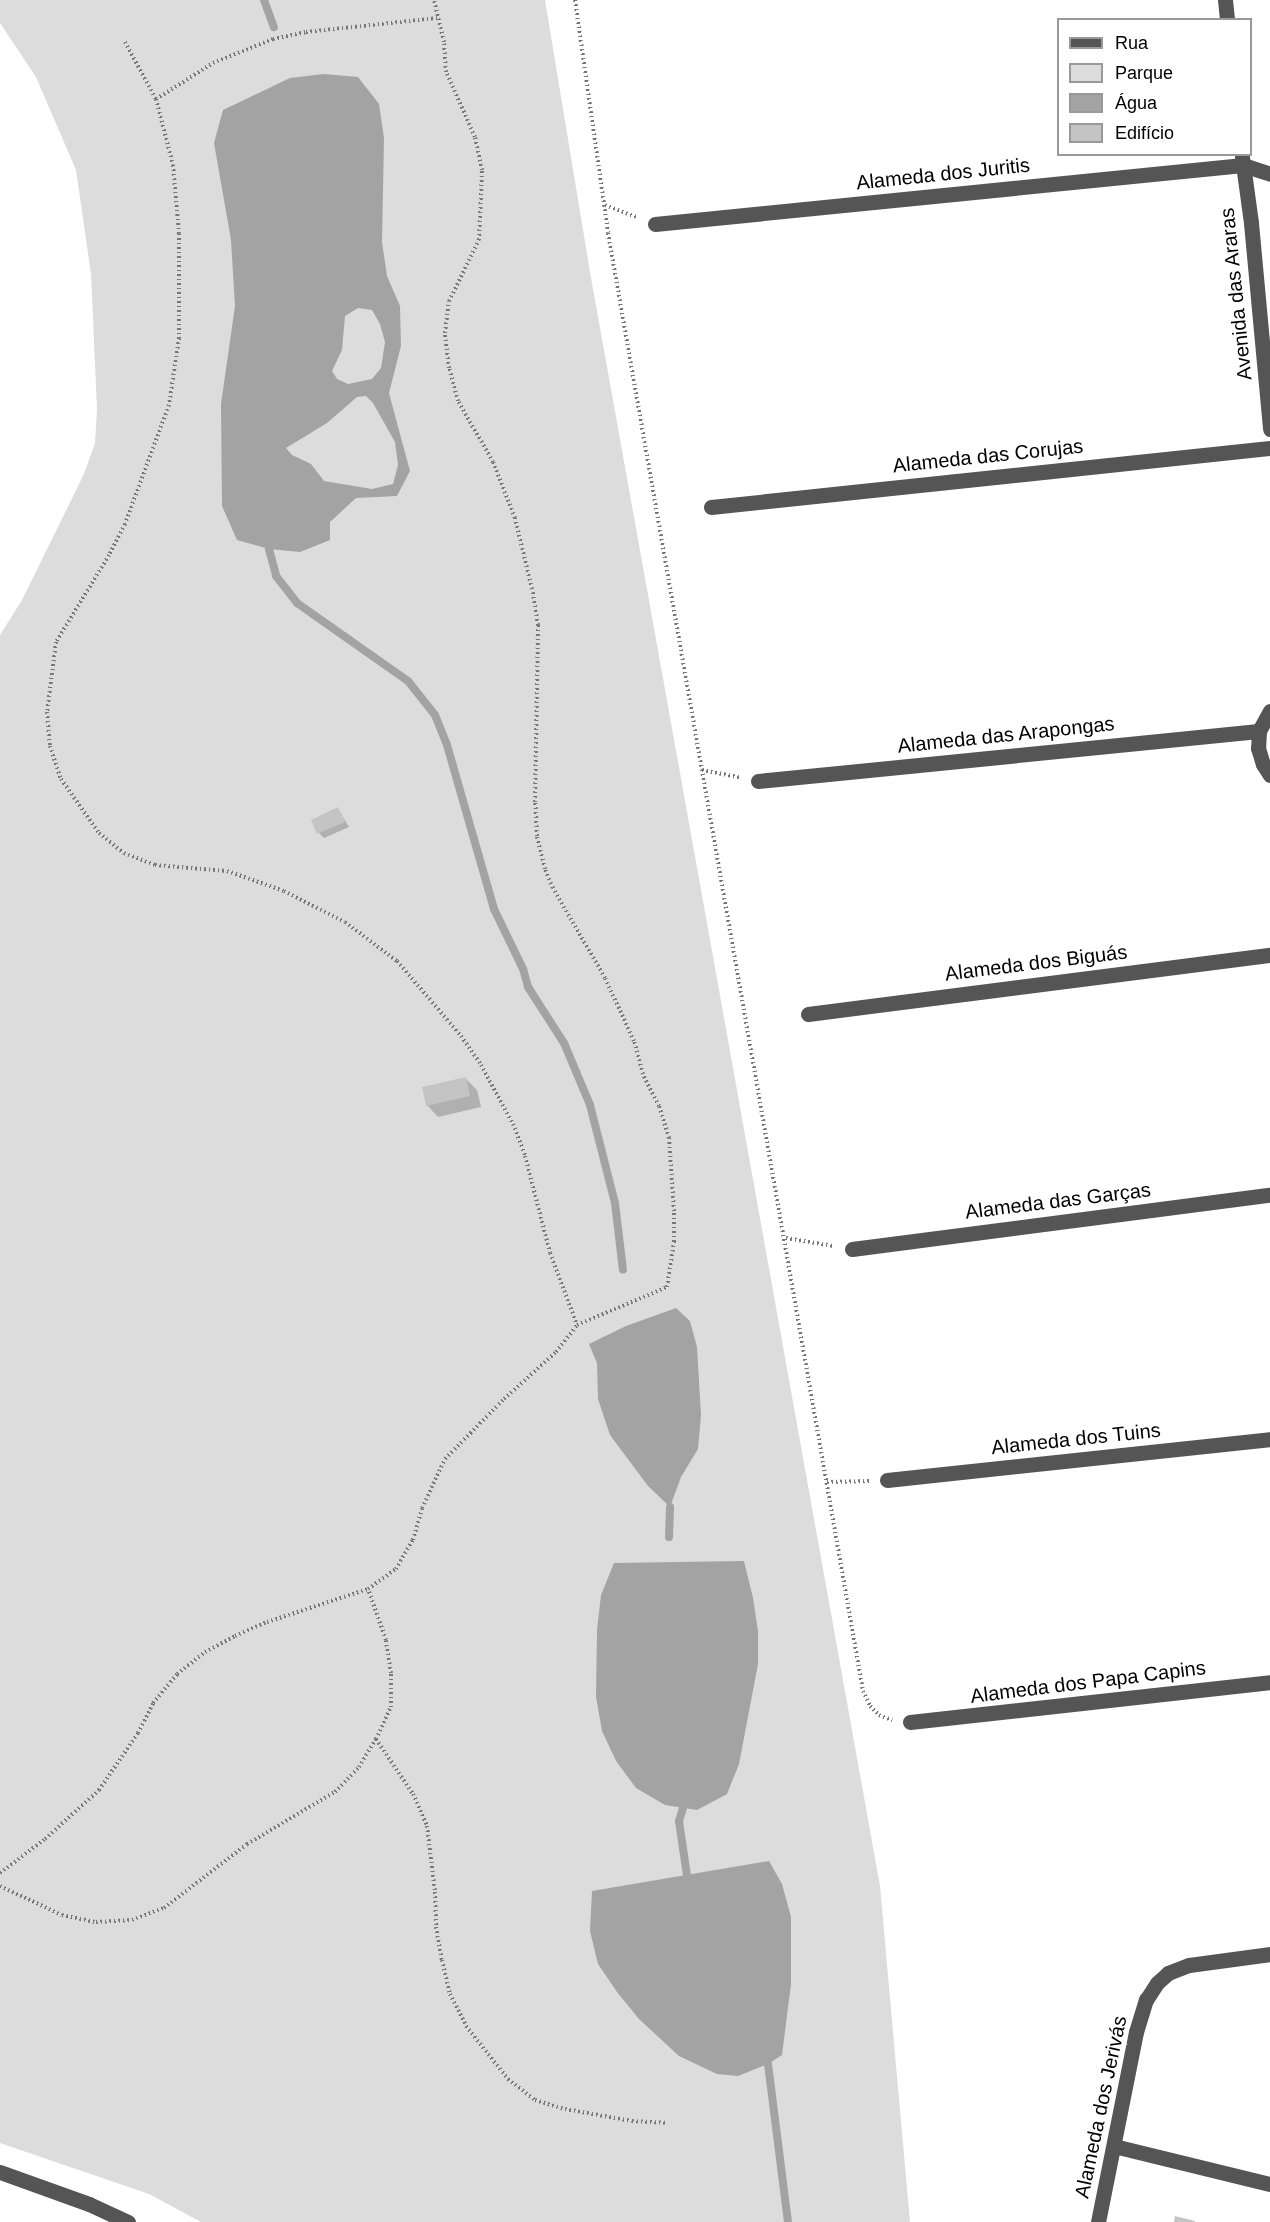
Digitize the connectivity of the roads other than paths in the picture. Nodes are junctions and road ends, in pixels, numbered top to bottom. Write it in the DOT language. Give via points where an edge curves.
graph roads {
  1 [pos="1225,0"];
  2 [pos="1227,18"];
  3 [pos="1242,160"];
  4 [pos="1270,174"];
  5 [pos="655,224"];
  6 [pos="1270,429"];
  7 [pos="1270,448"];
  8 [pos="711,507"];
  9 [pos="1270,711"];
  10 [pos="1259,731"];
  11 [pos="1270,775"];
  12 [pos="758,781"];
  13 [pos="1270,955"];
  14 [pos="808,1014"];
  15 [pos="1270,1195"];
  16 [pos="852,1249"];
  17 [pos="1270,1439"];
  18 [pos="887,1480"];
  19 [pos="1270,1682"];
  20 [pos="910,1722"];
  21 [pos="1270,1954"];
  22 [pos="1114,2145"];
  23 [pos="0,2172"];
  24 [pos="1270,2184"];
  25 [pos="128,2222"];
  26 [pos="1098,2222"];
  1 -- 2 [label="street"];
  3 -- 4 [label="street, Alameda dos Juritis"];
  3 -- 5 [label="street, Alameda dos Juritis"];
  3 -- 6 [label="street, Avenida das Araras"];
  7 -- 8 [label="street, Alameda das Corujas"];
  9 -- 10 [label="street"];
  10 -- 11 [label="street" via="1258,748"];
  10 -- 12 [label="street, Alameda das Arapongas"];
  13 -- 14 [label="street, Alameda dos Biguás"];
  15 -- 16 [label="street, Alameda das Garças"];
  17 -- 18 [label="street, Alameda dos Tuins"];
  19 -- 20 [label="street, Alameda dos Papa Capins"];
  21 -- 22 [label="street, Alameda dos Jerivás" via="1189,1965 1168,1972 1157,1983 1146,2000 1136,2032"];
  22 -- 24 [label="street"];
  22 -- 26 [label="street, Alameda dos Jerivás"];
  23 -- 25 [label="street"];
}
